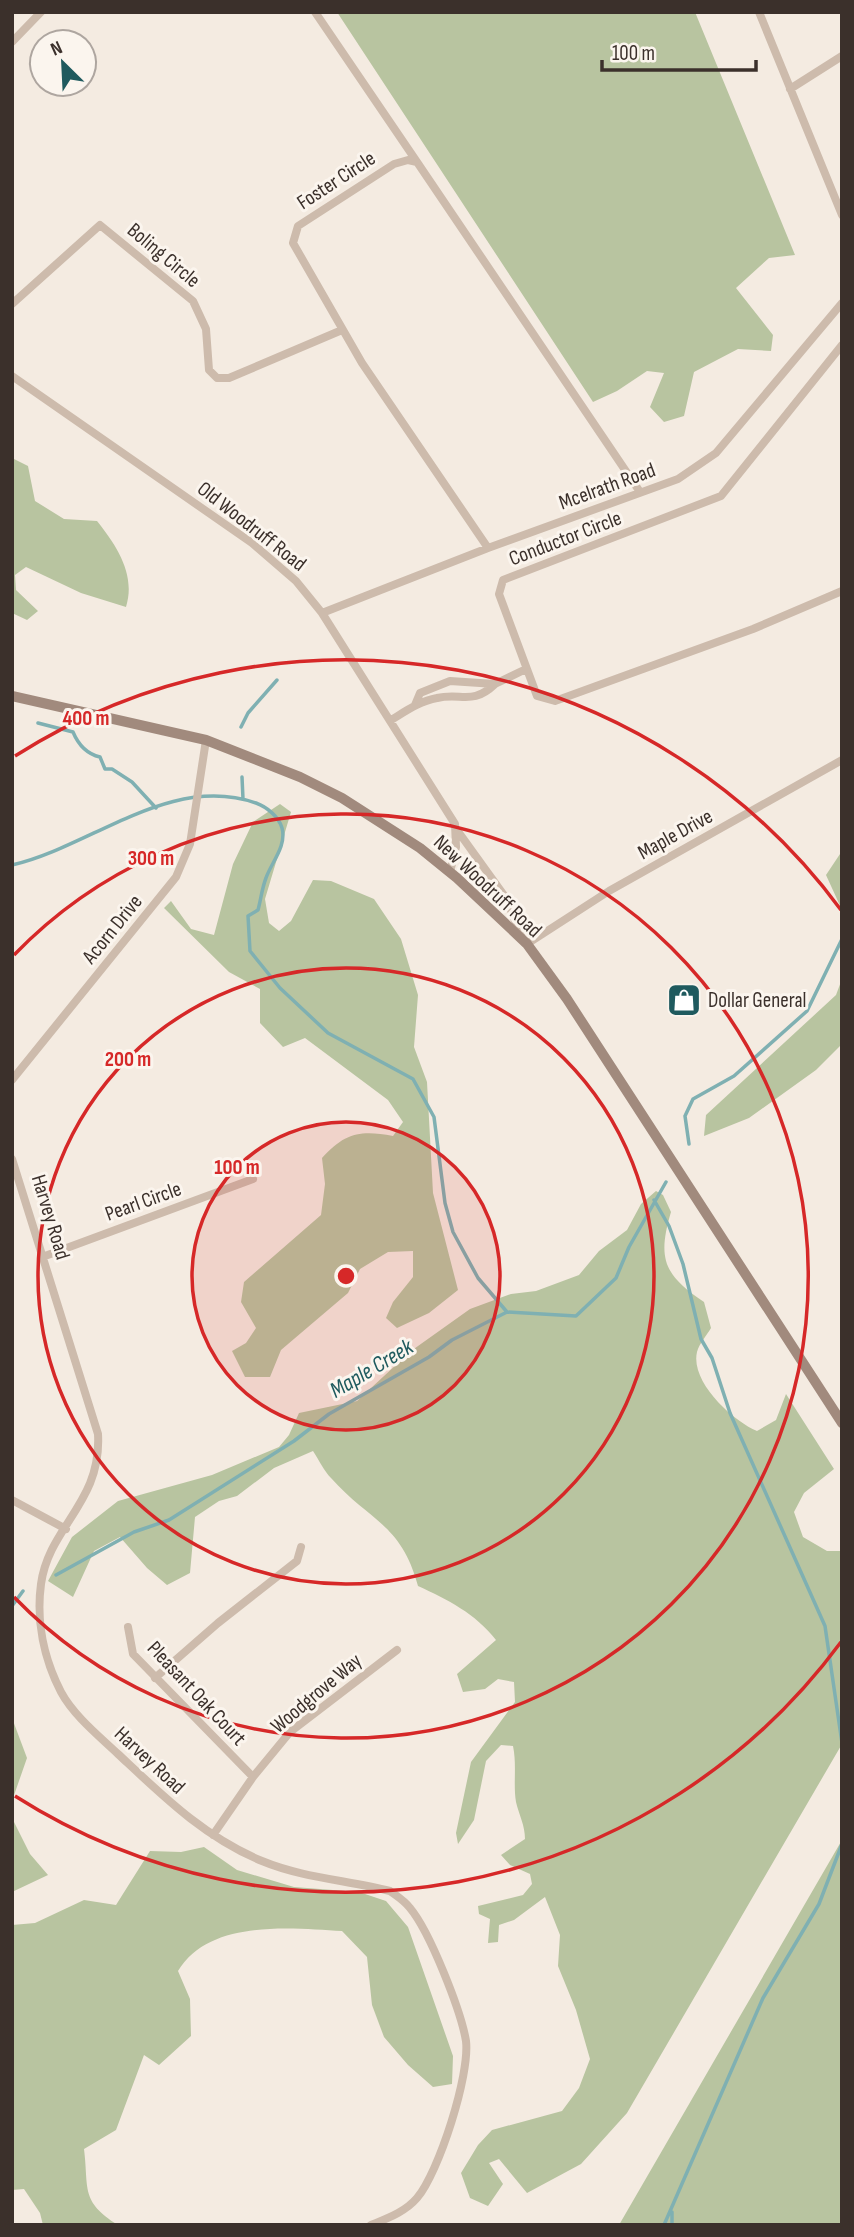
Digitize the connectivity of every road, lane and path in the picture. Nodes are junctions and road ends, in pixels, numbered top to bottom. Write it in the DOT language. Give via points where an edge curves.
graph roads {
  1 [pos="41,12"];
  2 [pos="315,12"];
  3 [pos="759,12"];
  4 [pos="14,35"];
  5 [pos="842,56"];
  6 [pos="790,89"];
  7 [pos="417,162"];
  8 [pos="842,215"];
  9 [pos="842,303"];
  10 [pos="12,304"];
  11 [pos="342,330"];
  12 [pos="842,345"];
  13 [pos="12,376"];
  14 [pos="640,492"];
  15 [pos="488,548"];
  16 [pos="842,591"];
  17 [pos="323,613"];
  18 [pos="526,669"];
  19 [pos="495,684"];
  20 [pos="12,696"];
  21 [pos="415,705"];
  22 [pos="391,720"];
  23 [pos="206,740"];
  24 [pos="842,760"];
  25 [pos="457,830"];
  26 [pos="450,872"];
  27 [pos="525,942"];
  28 [pos="12,1080"];
  29 [pos="12,1159"];
  30 [pos="253,1179"];
  31 [pos="45,1256"];
  32 [pos="842,1423"];
  33 [pos="12,1500"];
  34 [pos="66,1529"];
  35 [pos="301,1547"];
  36 [pos="128,1627"];
  37 [pos="397,1650"];
  38 [pos="155,1678"];
  39 [pos="253,1777"];
  40 [pos="213,1835"];
  41 [pos="372,2225"];
  1 -- 4 [label="street"];
  2 -- 7 [label="street"];
  3 -- 6 [label="street"];
  5 -- 6 [label="street"];
  6 -- 8 [label="street"];
  7 -- 11 [label="street, Foster Circle" via="394,164 295,229 295,248"];
  7 -- 14 [label="street"];
  9 -- 14 [label="street, Mcelrath Road" via="716,453 678,479"];
  10 -- 11 [label="street, Boling Circle" via="100,225 193,301 206,329 209,370 217,378 229,378"];
  11 -- 15 [label="street, Foster Circle"];
  12 -- 18 [label="street, Conductor Circle" via="720,496 503,580 499,594"];
  13 -- 17 [label="street, Old Woodruff Road" via="252,542 296,581"];
  14 -- 15 [label="street, Mcelrath Road"];
  15 -- 17 [label="street, Mcelrath Road"];
  16 -- 18 [label="street, Conductor Circle" via="555,702 537,696"];
  17 -- 22 [label="street, Old Woodruff Road"];
  18 -- 19 [label="street"];
  19 -- 21 [label="street" via="467,699 437,697"];
  19 -- 21 [label="street" via="450,681 420,693"];
  20 -- 23 [label="main road, New Woodruff Road"];
  21 -- 22 [label="street"];
  22 -- 25 [label="street, Old Woodruff Road"];
  23 -- 26 [label="main road, New Woodruff Road" via="342,798"];
  23 -- 28 [label="street, Acorn Drive" via="190,844 176,877"];
  24 -- 27 [label="street, Maple Drive"];
  25 -- 26 [label="street"];
  25 -- 27 [label="street, Old Woodruff Road" via="506,898"];
  26 -- 27 [label="main road, New Woodruff Road"];
  27 -- 32 [label="main road, New Woodruff Road" via="589,1032"];
  29 -- 31 [label="street, Harvey Road"];
  30 -- 31 [label="street, Pearl Circle"];
  31 -- 34 [label="street, Harvey Road" via="98,1434 92,1485"];
  33 -- 34 [label="street"];
  34 -- 40 [label="street, Harvey Road" via="45,1566 39,1610 45,1650 63,1695 174,1808"];
  35 -- 38 [label="street" via="297,1561"];
  36 -- 38 [label="street, Pleasant Oak Court" via="133,1654"];
  37 -- 39 [label="street, Woodgrove Way" via="290,1732"];
  38 -- 39 [label="street, Pleasant Oak Court"];
  39 -- 40 [label="street, Woodgrove Way"];
  40 -- 41 [label="street, Harvey Road" via="287,1870 390,1891 412,1909 438,1963 466,2040 461,2091 417,2197 399,2214"];
}
